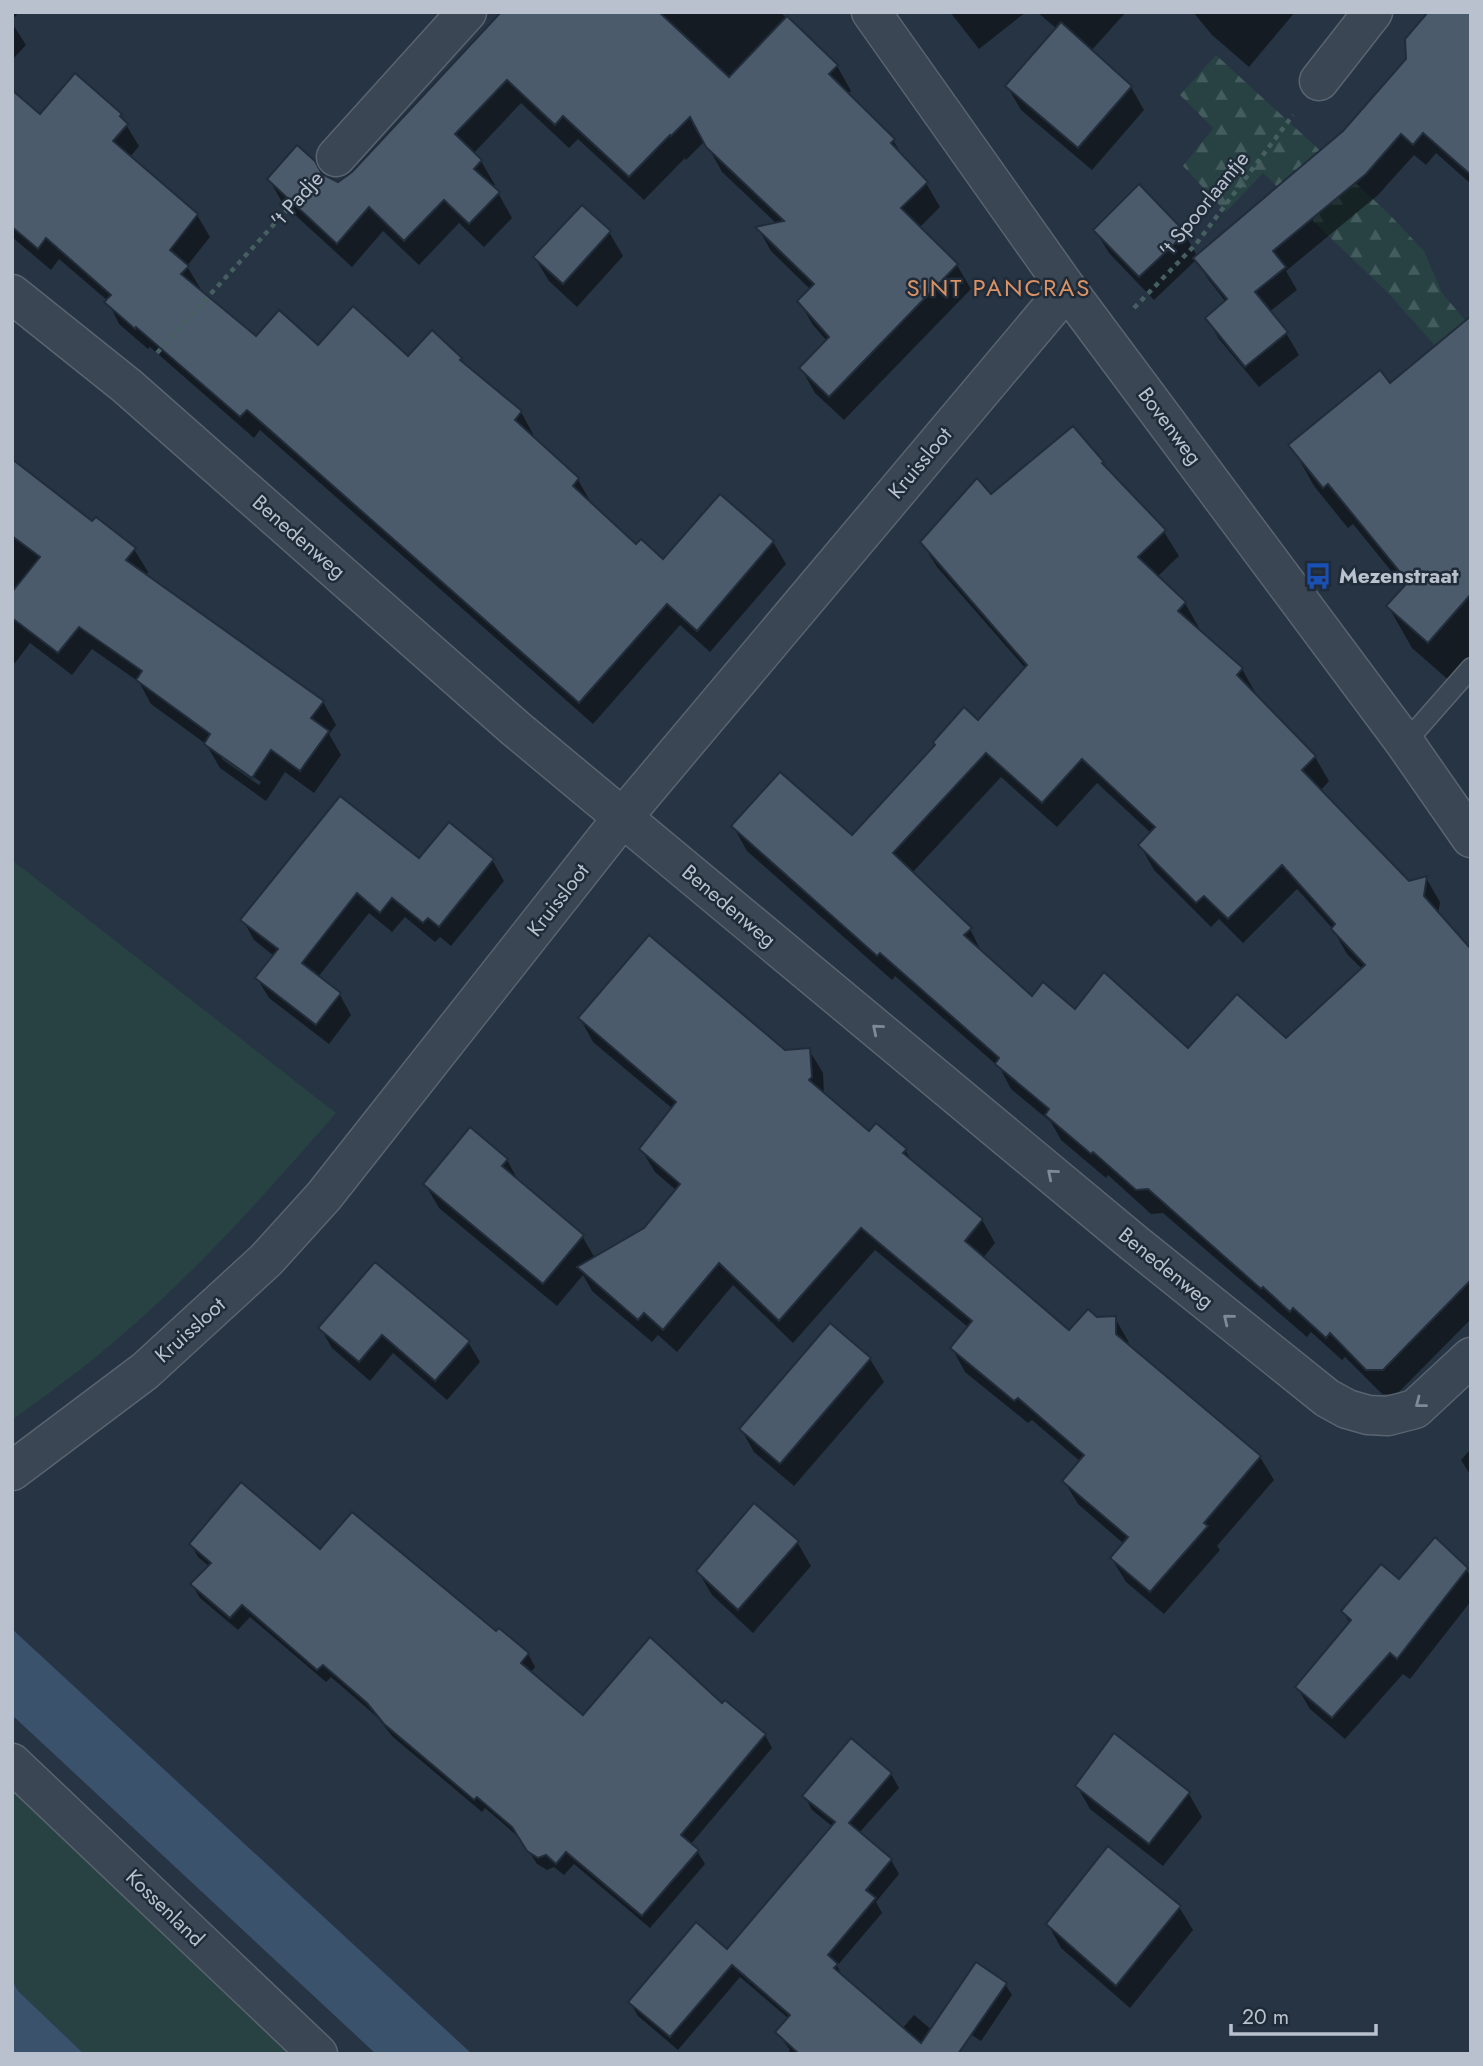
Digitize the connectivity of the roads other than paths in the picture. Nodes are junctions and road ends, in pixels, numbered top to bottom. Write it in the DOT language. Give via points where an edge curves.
graph roads {
  1 [pos="467,12"];
  2 [pos="872,12"];
  3 [pos="1373,12"];
  4 [pos="1319,81"];
  5 [pos="336,157"];
  6 [pos="1067,289"];
  7 [pos="12,294"];
  8 [pos="1471,668"];
  9 [pos="1405,743"];
  10 [pos="623,817"];
  11 [pos="1471,838"];
  12 [pos="1471,1357"];
  13 [pos="12,1471"];
  14 [pos="12,1763"];
  15 [pos="318,2054"];
  1 -- 5 [label="street, 't Padje"];
  2 -- 6 [label="street, Bovenweg"];
  3 -- 4 [label="street"];
  6 -- 9 [label="street, Bovenweg"];
  6 -- 10 [label="street, Kruissloot"];
  7 -- 10 [label="street, Benedenweg" via="127,386 515,728"];
  8 -- 9 [label="lane"];
  9 -- 11 [label="street, Bovenweg"];
  12 -- 10 [label="street, Benedenweg, one-way" via="1415,1409 1388,1416 1368,1415 1327,1398"];
  10 -- 13 [label="street, Kruissloot" via="377,1132 266,1261 145,1371"];
  14 -- 15 [label="street, Kossenland"];
}
